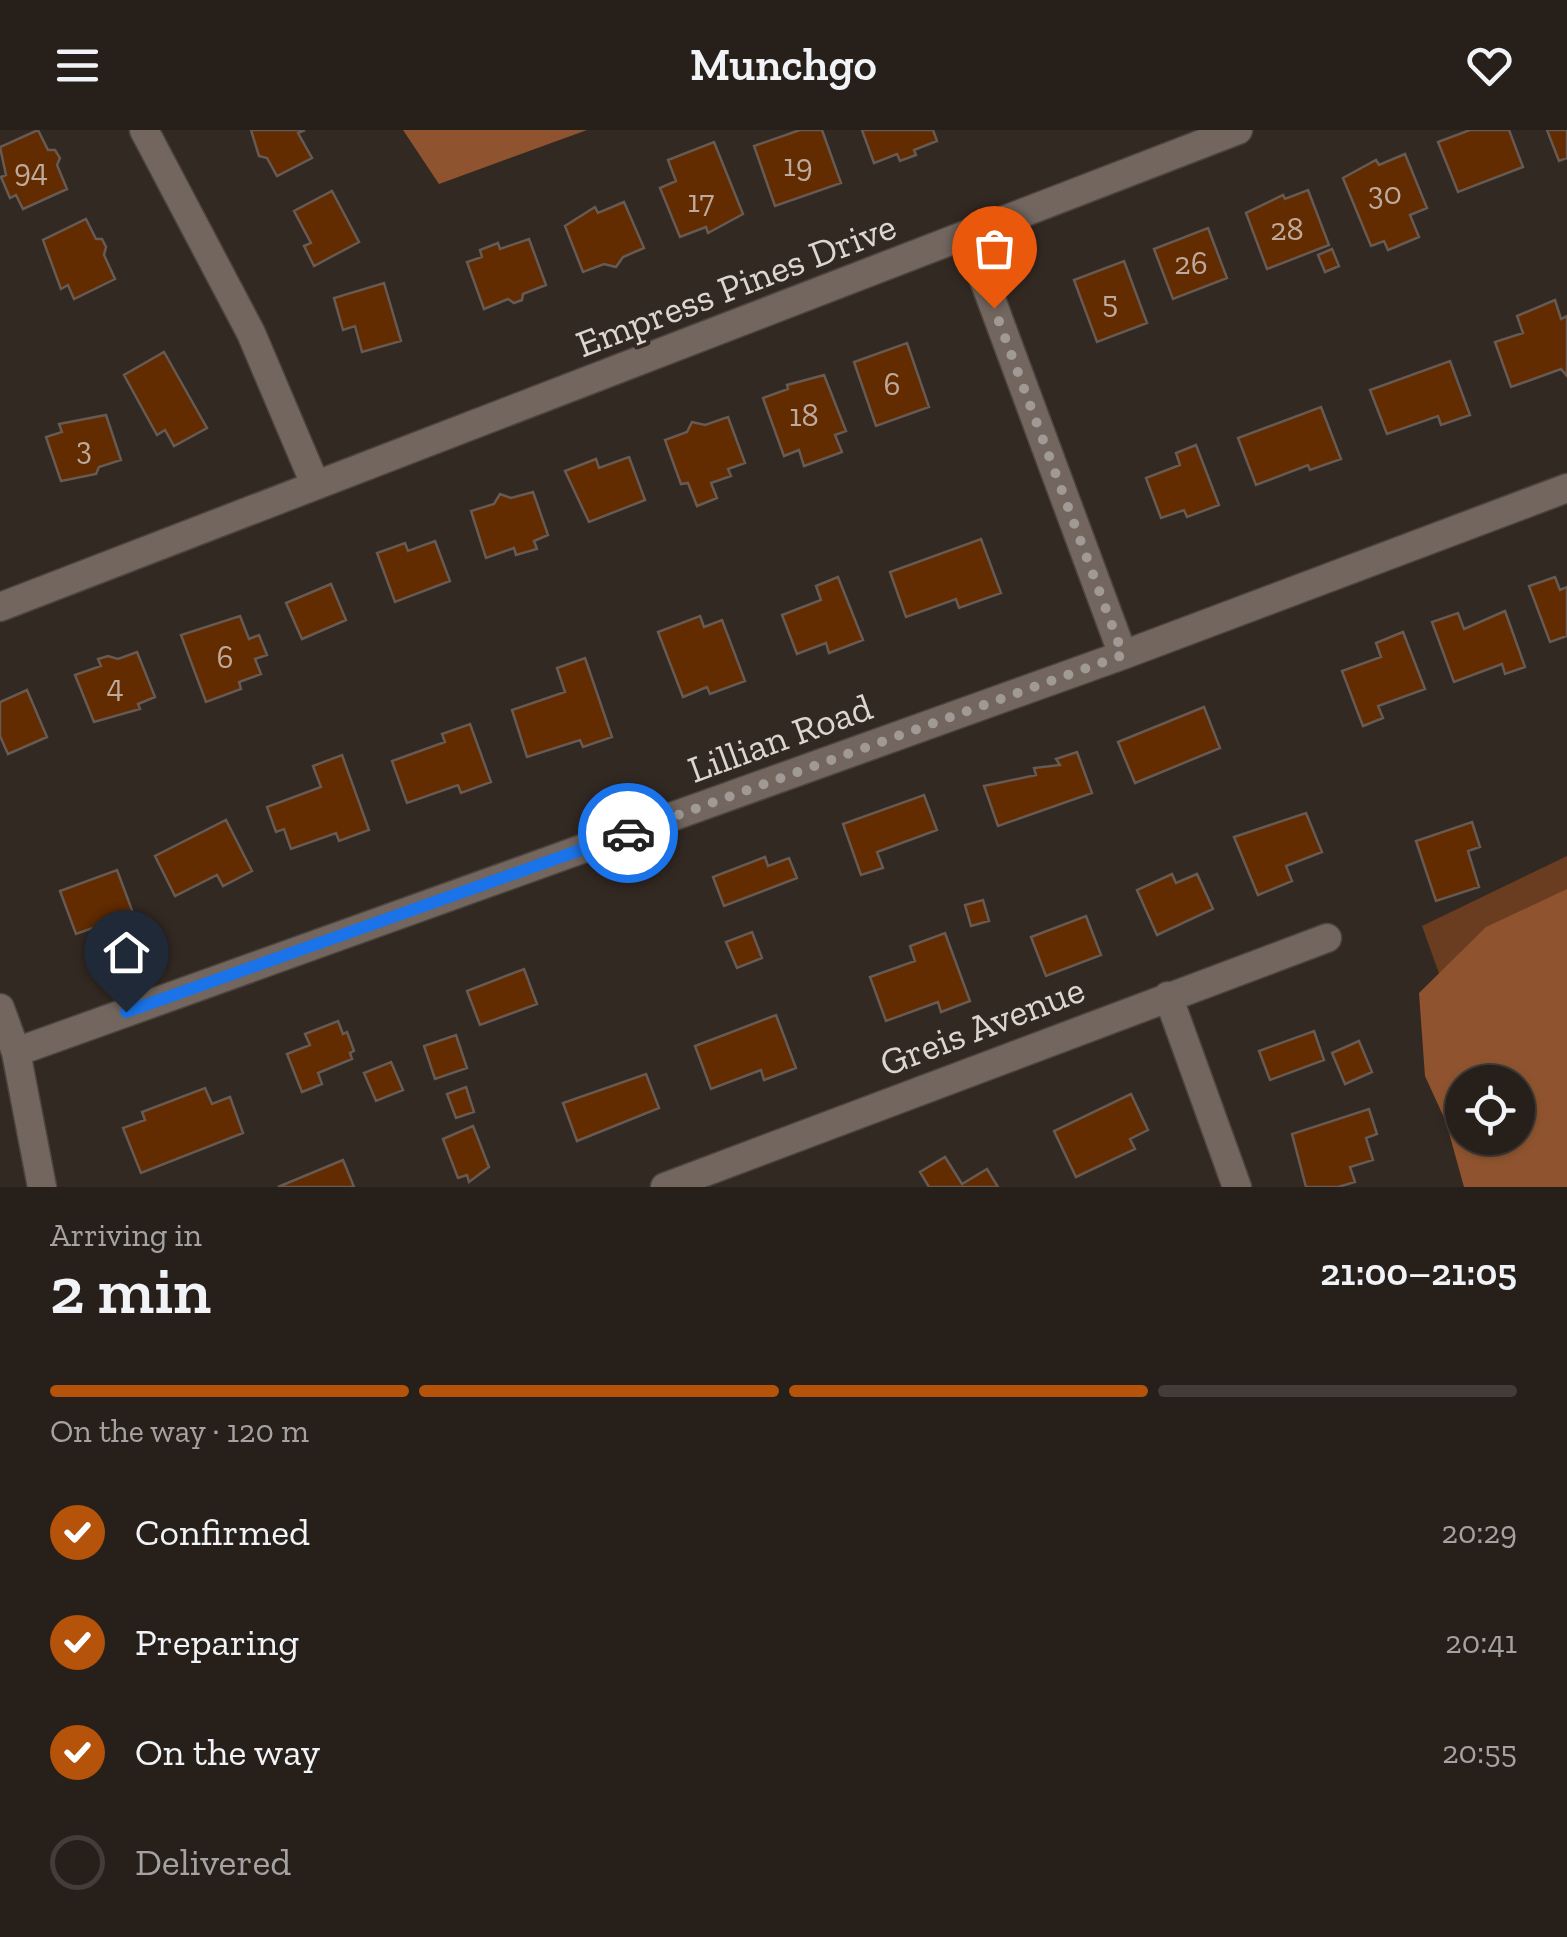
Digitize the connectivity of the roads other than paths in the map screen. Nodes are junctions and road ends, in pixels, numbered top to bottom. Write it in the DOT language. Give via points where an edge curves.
graph roads {
  1 [pos="144,130"];
  2 [pos="1238,130"];
  3 [pos="968,238"];
  4 [pos="315,484"];
  5 [pos="1567,488"];
  6 [pos="0,607"];
  7 [pos="1123,655"];
  8 [pos="1328,938"];
  9 [pos="1168,996"];
  10 [pos="0,1008"];
  11 [pos="16,1052"];
  12 [pos="42,1187"];
  13 [pos="665,1187"];
  14 [pos="1237,1187"];
  1 -- 4 [label="street" via="251,333"];
  2 -- 3 [label="street, Empress Pines Drive"];
  3 -- 4 [label="street, Empress Pines Drive"];
  3 -- 7 [label="street"];
  4 -- 6 [label="street, Empress Pines Drive"];
  5 -- 7 [label="street, Lillian Road"];
  7 -- 11 [label="street, Lillian Road"];
  8 -- 9 [label="street, Greis Avenue"];
  9 -- 13 [label="street, Greis Avenue"];
  9 -- 14 [label="street"];
  10 -- 11 [label="street"];
  11 -- 12 [label="street"];
}
